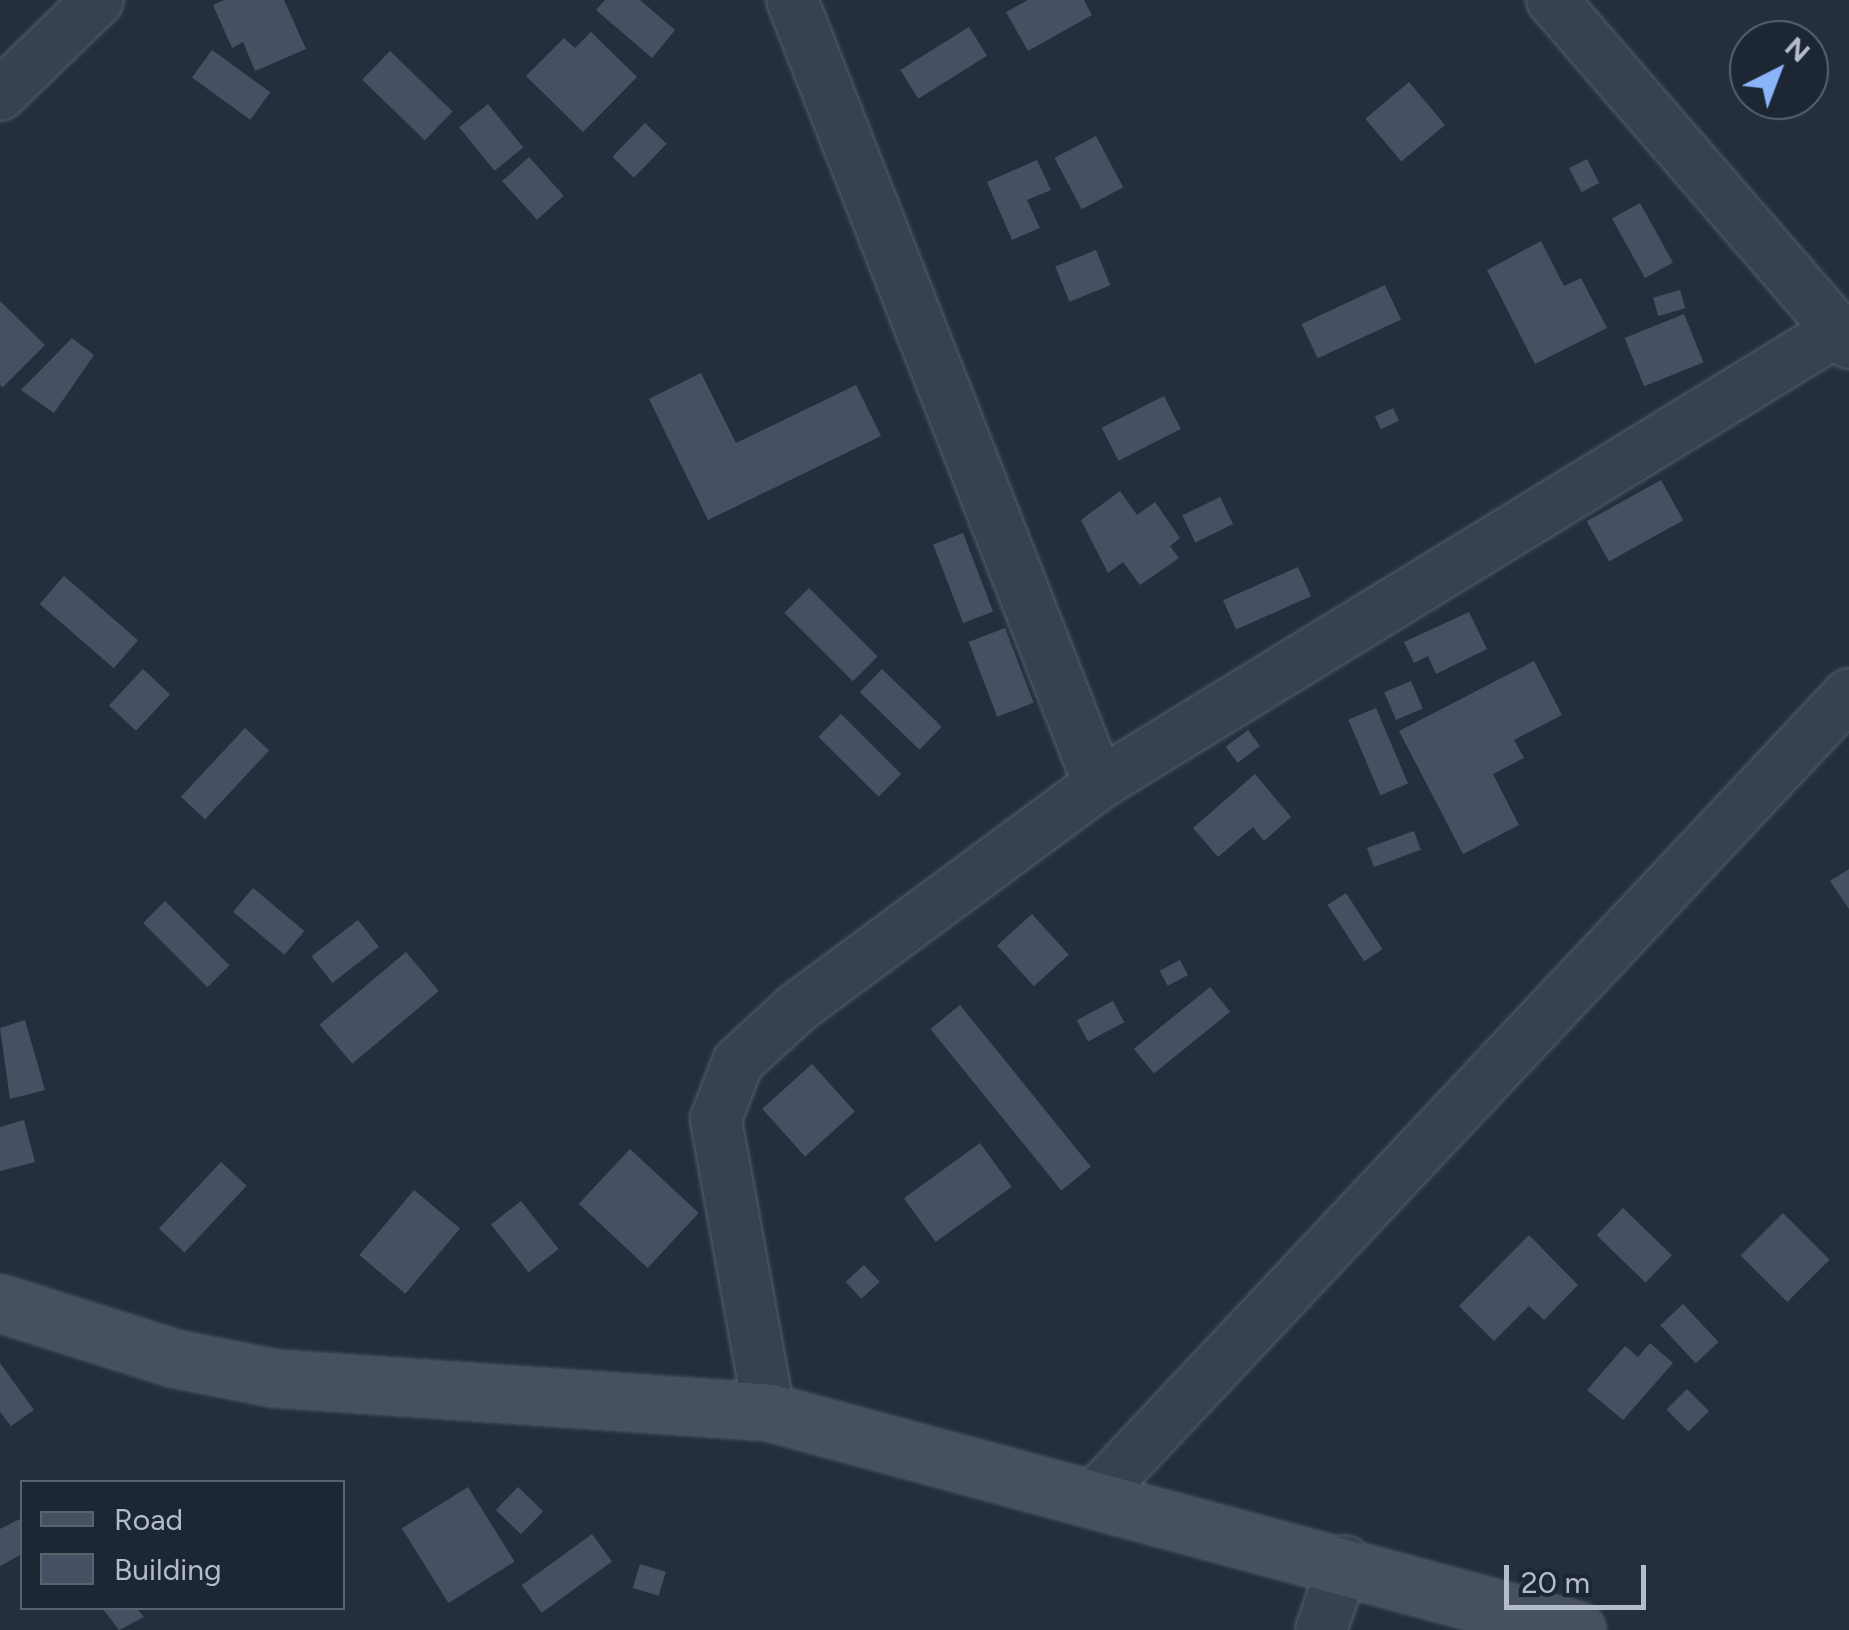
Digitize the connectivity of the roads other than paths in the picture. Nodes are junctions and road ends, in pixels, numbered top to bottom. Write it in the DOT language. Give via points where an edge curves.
graph roads {
  1 [pos="98,0"];
  2 [pos="792,0"];
  3 [pos="1552,0"];
  4 [pos="0,94"];
  5 [pos="1843,337"];
  6 [pos="1849,694"];
  7 [pos="1098,784"];
  8 [pos="0,1304"];
  9 [pos="769,1412"];
  10 [pos="1097,1494"];
  11 [pos="1346,1561"];
  12 [pos="1321,1630"];
  13 [pos="1577,1630"];
  1 -- 4 [label="street"];
  2 -- 7 [label="street"];
  3 -- 5 [label="street"];
  5 -- 7 [label="street"];
  6 -- 10 [label="street"];
  7 -- 9 [label="street" via="798,1007 723,1088 720,1148"];
  8 -- 9 [label="street" via="173,1358 274,1378"];
  9 -- 10 [label="street"];
  10 -- 11 [label="street"];
  11 -- 12 [label="street"];
  11 -- 13 [label="street"];
}
